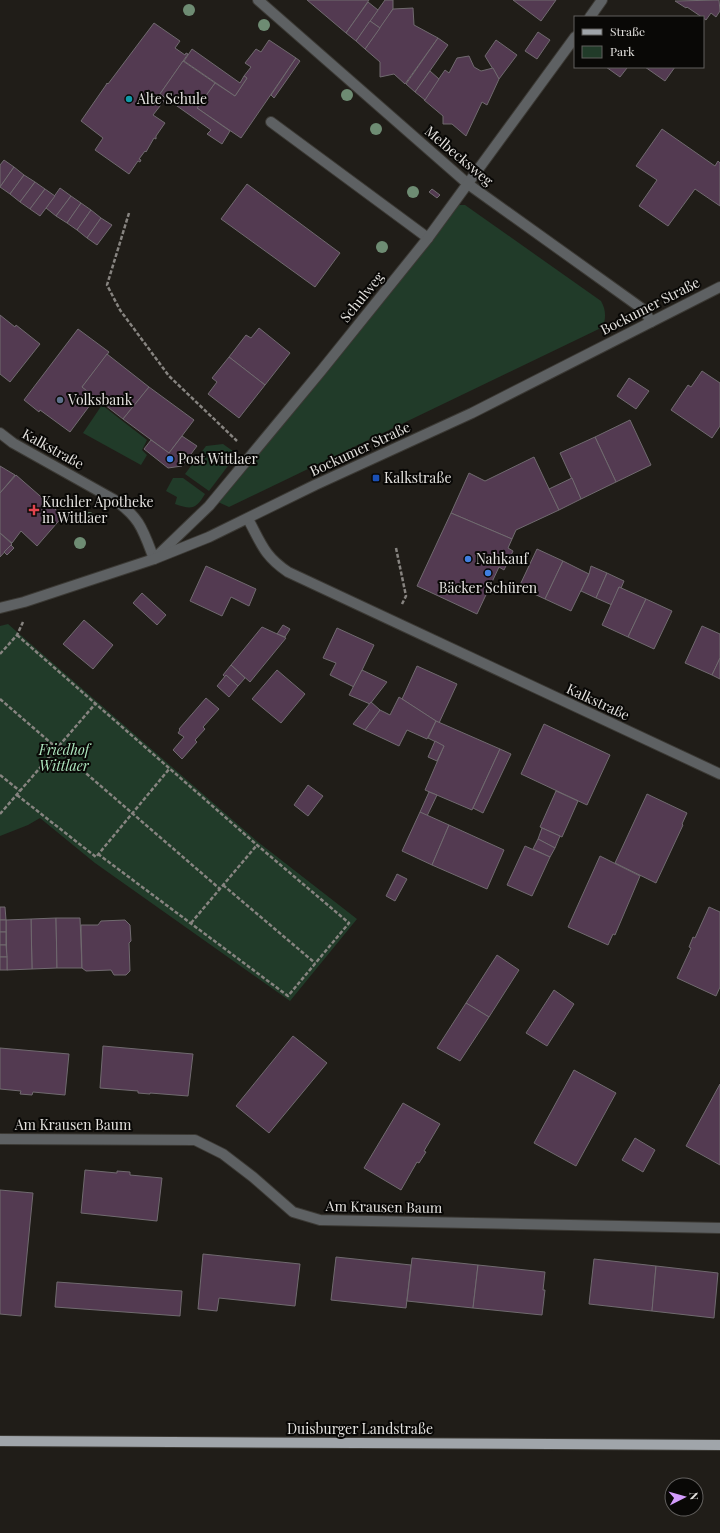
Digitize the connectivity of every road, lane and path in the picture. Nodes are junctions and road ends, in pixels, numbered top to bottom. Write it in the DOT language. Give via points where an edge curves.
graph roads {
  1 [pos="258,0"];
  2 [pos="602,0"];
  3 [pos="591,16"];
  4 [pos="574,38"];
  5 [pos="271,122"];
  6 [pos="468,184"];
  7 [pos="129,213"];
  8 [pos="428,238"];
  9 [pos="720,287"];
  10 [pos="651,322"];
  11 [pos="0,433"];
  12 [pos="252,455"];
  13 [pos="248,519"];
  14 [pos="396,548"];
  15 [pos="154,559"];
  16 [pos="24,602"];
  17 [pos="0,608"];
  18 [pos="392,621"];
  19 [pos="17,635"];
  20 [pos="0,654"];
  21 [pos="0,698"];
  22 [pos="96,703"];
  23 [pos="57,748"];
  24 [pos="170,768"];
  25 [pos="720,774"];
  26 [pos="0,775"];
  27 [pos="20,791"];
  28 [pos="17,795"];
  29 [pos="132,813"];
  30 [pos="0,814"];
  31 [pos="257,845"];
  32 [pos="98,854"];
  33 [pos="223,885"];
  34 [pos="220,889"];
  35 [pos="191,923"];
  36 [pos="314,963"];
  37 [pos="0,1139"];
  38 [pos="720,1228"];
  39 [pos="0,1441"];
  40 [pos="720,1446"];
  1 -- 6 [label="street, Melbecksweg"];
  2 -- 3 [label="street"];
  4 -- 6 [label="street, Schulweg"];
  5 -- 8 [label="street"];
  6 -- 8 [label="street, Schulweg"];
  6 -- 10 [label="street, Melbecksweg" via="644,310"];
  7 -- 12 [label="path" via="107,285 120,310 169,376"];
  8 -- 12 [label="street, Schulweg"];
  9 -- 10 [label="street, Bockumer Straße"];
  10 -- 13 [label="street, Bockumer Straße" via="472,413 315,485"];
  11 -- 15 [label="street, Kalkstraße" via="125,507 141,527"];
  12 -- 15 [label="street, Schulweg" via="209,506"];
  13 -- 15 [label="street, Bockumer Straße"];
  13 -- 18 [label="street, Kalkstraße" via="266,553 275,564"];
  14 -- 18 [label="path" via="406,596"];
  15 -- 16 [label="street, Bockumer Straße"];
  16 -- 17 [label="street, Bockumer Straße"];
  16 -- 19 [label="path" via="23,620"];
  18 -- 25 [label="street, Kalkstraße"];
  19 -- 20 [label="path"];
  19 -- 22 [label="path"];
  21 -- 23 [label="path"];
  22 -- 23 [label="path"];
  22 -- 24 [label="path"];
  23 -- 27 [label="path"];
  23 -- 29 [label="path"];
  24 -- 29 [label="path"];
  24 -- 31 [label="path"];
  26 -- 27 [label="path"];
  27 -- 28 [label="path"];
  28 -- 30 [label="path"];
  28 -- 32 [label="path" via="96,857"];
  29 -- 32 [label="path"];
  29 -- 34 [label="path"];
  31 -- 33 [label="path"];
  31 -- 36 [label="path" via="349,923"];
  32 -- 35 [label="path"];
  33 -- 34 [label="path"];
  33 -- 36 [label="path"];
  34 -- 35 [label="path"];
  35 -- 36 [label="path" via="288,996"];
  37 -- 38 [label="street, Am Krausen Baum" via="195,1140 223,1154 293,1212 320,1220"];
  39 -- 40 [label="main road, Duisburger Landstraße"];
}
